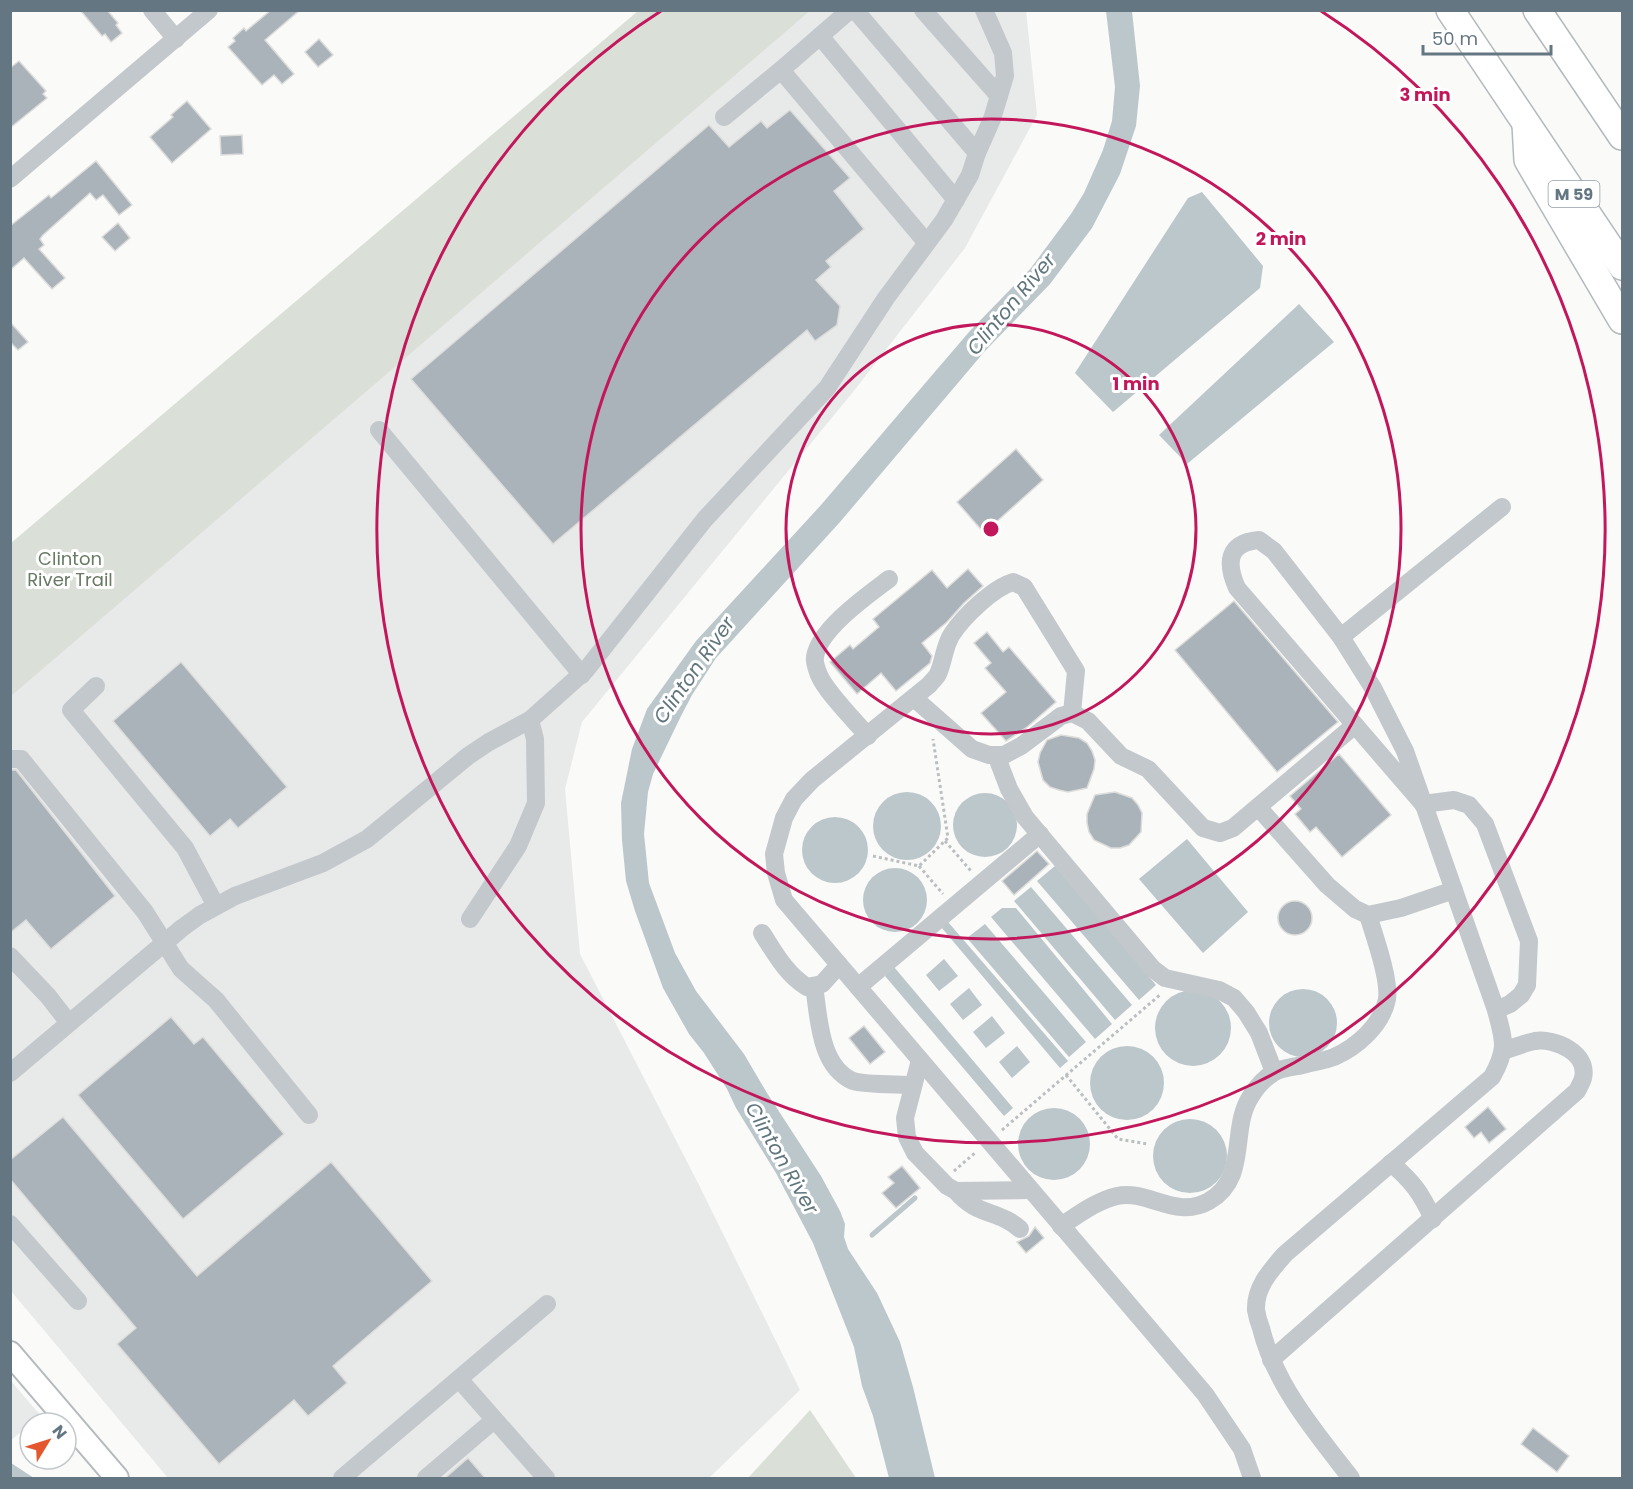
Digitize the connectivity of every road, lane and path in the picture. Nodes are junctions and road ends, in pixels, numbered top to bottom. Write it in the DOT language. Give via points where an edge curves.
graph roads {
  1 [pos="152,10"];
  2 [pos="209,10"];
  3 [pos="850,10"];
  4 [pos="855,10"];
  5 [pos="923,10"];
  6 [pos="984,10"];
  7 [pos="1450,10"];
  8 [pos="1537,10"];
  9 [pos="820,36"];
  10 [pos="176,39"];
  11 [pos="781,70"];
  12 [pos="999,96"];
  13 [pos="724,117"];
  14 [pos="1526,123"];
  15 [pos="1623,136"];
  16 [pos="977,153"];
  17 [pos="10,179"];
  18 [pos="956,200"];
  19 [pos="926,242"];
  20 [pos="1623,266"];
  21 [pos="1623,320"];
  22 [pos="379,430"];
  23 [pos="1502,507"];
  24 [pos="889,579"];
  25 [pos="1341,638"];
  26 [pos="582,675"];
  27 [pos="96,686"];
  28 [pos="914,698"];
  29 [pos="929,713"];
  30 [pos="1072,713"];
  31 [pos="530,720"];
  32 [pos="1355,725"];
  33 [pos="868,736"];
  34 [pos="996,755"];
  35 [pos="10,759"];
  36 [pos="1423,804"];
  37 [pos="1258,807"];
  38 [pos="1040,834"];
  39 [pos="945,841"];
  40 [pos="873,856"];
  41 [pos="919,866"];
  42 [pos="981,883"];
  43 [pos="1454,890"];
  44 [pos="216,906"];
  45 [pos="954,907"];
  46 [pos="1368,915"];
  47 [pos="470,919"];
  48 [pos="762,933"];
  49 [pos="165,942"];
  50 [pos="10,956"];
  51 [pos="839,965"];
  52 [pos="1178,979"];
  53 [pos="814,986"];
  54 [pos="858,987"];
  55 [pos="1496,1010"];
  56 [pos="69,1023"];
  57 [pos="1503,1051"];
  58 [pos="920,1060"];
  59 [pos="14,1064"];
  60 [pos="1274,1072"];
  61 [pos="1066,1075"];
  62 [pos="913,1085"];
  63 [pos="309,1115"];
  64 [pos="989,1141"];
  65 [pos="1148,1144"];
  66 [pos="1391,1163"];
  67 [pos="949,1186"];
  68 [pos="1030,1190"];
  69 [pos="1433,1219"];
  70 [pos="10,1224"];
  71 [pos="1060,1226"];
  72 [pos="1020,1228"];
  73 [pos="78,1301"];
  74 [pos="547,1304"];
  75 [pos="1271,1360"];
  76 [pos="13,1362"];
  77 [pos="459,1379"];
  78 [pos="494,1420"];
  79 [pos="117,1479"];
  80 [pos="342,1479"];
  81 [pos="426,1479"];
  82 [pos="546,1479"];
  83 [pos="1252,1479"];
  84 [pos="1351,1479"];
  1 -- 10 [label="street"];
  2 -- 10 [label="street"];
  3 -- 9 [label="street"];
  4 -- 16 [label="street"];
  5 -- 12 [label="street"];
  6 -- 12 [label="street" via="1004,53 1005,76"];
  7 -- 14 [label="highway, M 59"];
  8 -- 15 [label="highway"];
  9 -- 11 [label="street"];
  9 -- 18 [label="street"];
  10 -- 17 [label="street"];
  11 -- 13 [label="street"];
  11 -- 19 [label="street"];
  12 -- 16 [label="street"];
  14 -- 20 [label="highway, M 59"];
  14 -- 21 [label="highway" via="1528,160"];
  16 -- 18 [label="street"];
  18 -- 19 [label="street"];
  19 -- 26 [label="street" via="827,388 705,519"];
  22 -- 26 [label="street"];
  23 -- 25 [label="street"];
  24 -- 33 [label="street" via="830,630 814,659 819,677"];
  25 -- 32 [label="street" via="1274,551 1259,540 1237,548 1230,558 1230,572 1237,588"];
  25 -- 36 [label="street" via="1373,688 1405,751"];
  26 -- 31 [label="street"];
  27 -- 44 [label="street" via="71,710 185,848"];
  28 -- 29 [label="street"];
  28 -- 30 [label="street" via="938,673 952,634 988,596 1013,582 1024,587 1076,671"];
  28 -- 33 [label="street"];
  29 -- 34 [label="street" via="972,749"];
  29 -- 39 [label="path" via="948,838"];
  30 -- 34 [label="street" via="1061,716 1021,746"];
  30 -- 37 [label="street" via="1088,722 1121,756 1148,769 1203,828 1220,833 1233,828"];
  31 -- 44 [label="street" via="468,756 355,847"];
  31 -- 47 [label="street" via="535,739 536,803 518,846"];
  32 -- 36 [label="street"];
  32 -- 37 [label="street"];
  33 -- 51 [label="street" via="794,799 774,854 784,900"];
  34 -- 38 [label="street" via="1009,789"];
  35 -- 49 [label="street" via="21,759"];
  36 -- 43 [label="street"];
  36 -- 55 [label="street" via="1454,800 1469,805 1485,824 1529,941 1527,985 1510,1004"];
  37 -- 46 [label="street" via="1327,885"];
  38 -- 42 [label="street"];
  38 -- 52 [label="street" via="1153,969 1165,978"];
  39 -- 41 [label="path"];
  39 -- 42 [label="path"];
  40 -- 41 [label="path"];
  41 -- 45 [label="path"];
  42 -- 45 [label="street"];
  43 -- 46 [label="street"];
  43 -- 55 [label="street"];
  44 -- 49 [label="street"];
  45 -- 54 [label="street"];
  46 -- 60 [label="street" via="1387,998 1377,1023 1357,1044 1333,1058"];
  48 -- 53 [label="street" via="796,980 807,987"];
  49 -- 56 [label="street"];
  49 -- 63 [label="street" via="181,969 216,1000"];
  50 -- 56 [label="street"];
  51 -- 53 [label="street" via="822,984"];
  51 -- 54 [label="street"];
  52 -- 60 [label="street" via="1234,998 1259,1033"];
  52 -- 61 [label="path"];
  53 -- 62 [label="street" via="823,1041 831,1061 843,1074 855,1082"];
  54 -- 58 [label="street"];
  55 -- 57 [label="street" via="1504,1039"];
  56 -- 59 [label="street"];
  57 -- 66 [label="street" via="1492,1077"];
  57 -- 69 [label="street" via="1535,1041 1554,1041 1570,1049 1581,1062 1584,1077 1577,1091"];
  58 -- 62 [label="street"];
  58 -- 64 [label="street"];
  60 -- 71 [label="street" via="1251,1094 1242,1112 1229,1185 1209,1201 1189,1208 1118,1196"];
  61 -- 64 [label="path"];
  61 -- 65 [label="path" via="1118,1139"];
  62 -- 67 [label="street" via="905,1118 907,1137 915,1153"];
  64 -- 67 [label="path"];
  64 -- 68 [label="street"];
  66 -- 69 [label="street" via="1421,1193"];
  66 -- 75 [label="street" via="1285,1254 1263,1280 1256,1309"];
  67 -- 68 [label="street"];
  67 -- 72 [label="street" via="970,1206"];
  68 -- 71 [label="street"];
  69 -- 75 [label="street"];
  70 -- 73 [label="street"];
  71 -- 83 [label="street" via="1205,1394 1242,1449"];
  74 -- 77 [label="street"];
  75 -- 84 [label="street" via="1321,1440"];
  76 -- 79 [label="main road"];
  77 -- 78 [label="street"];
  77 -- 80 [label="street"];
  78 -- 81 [label="street"];
  78 -- 82 [label="street"];
}
